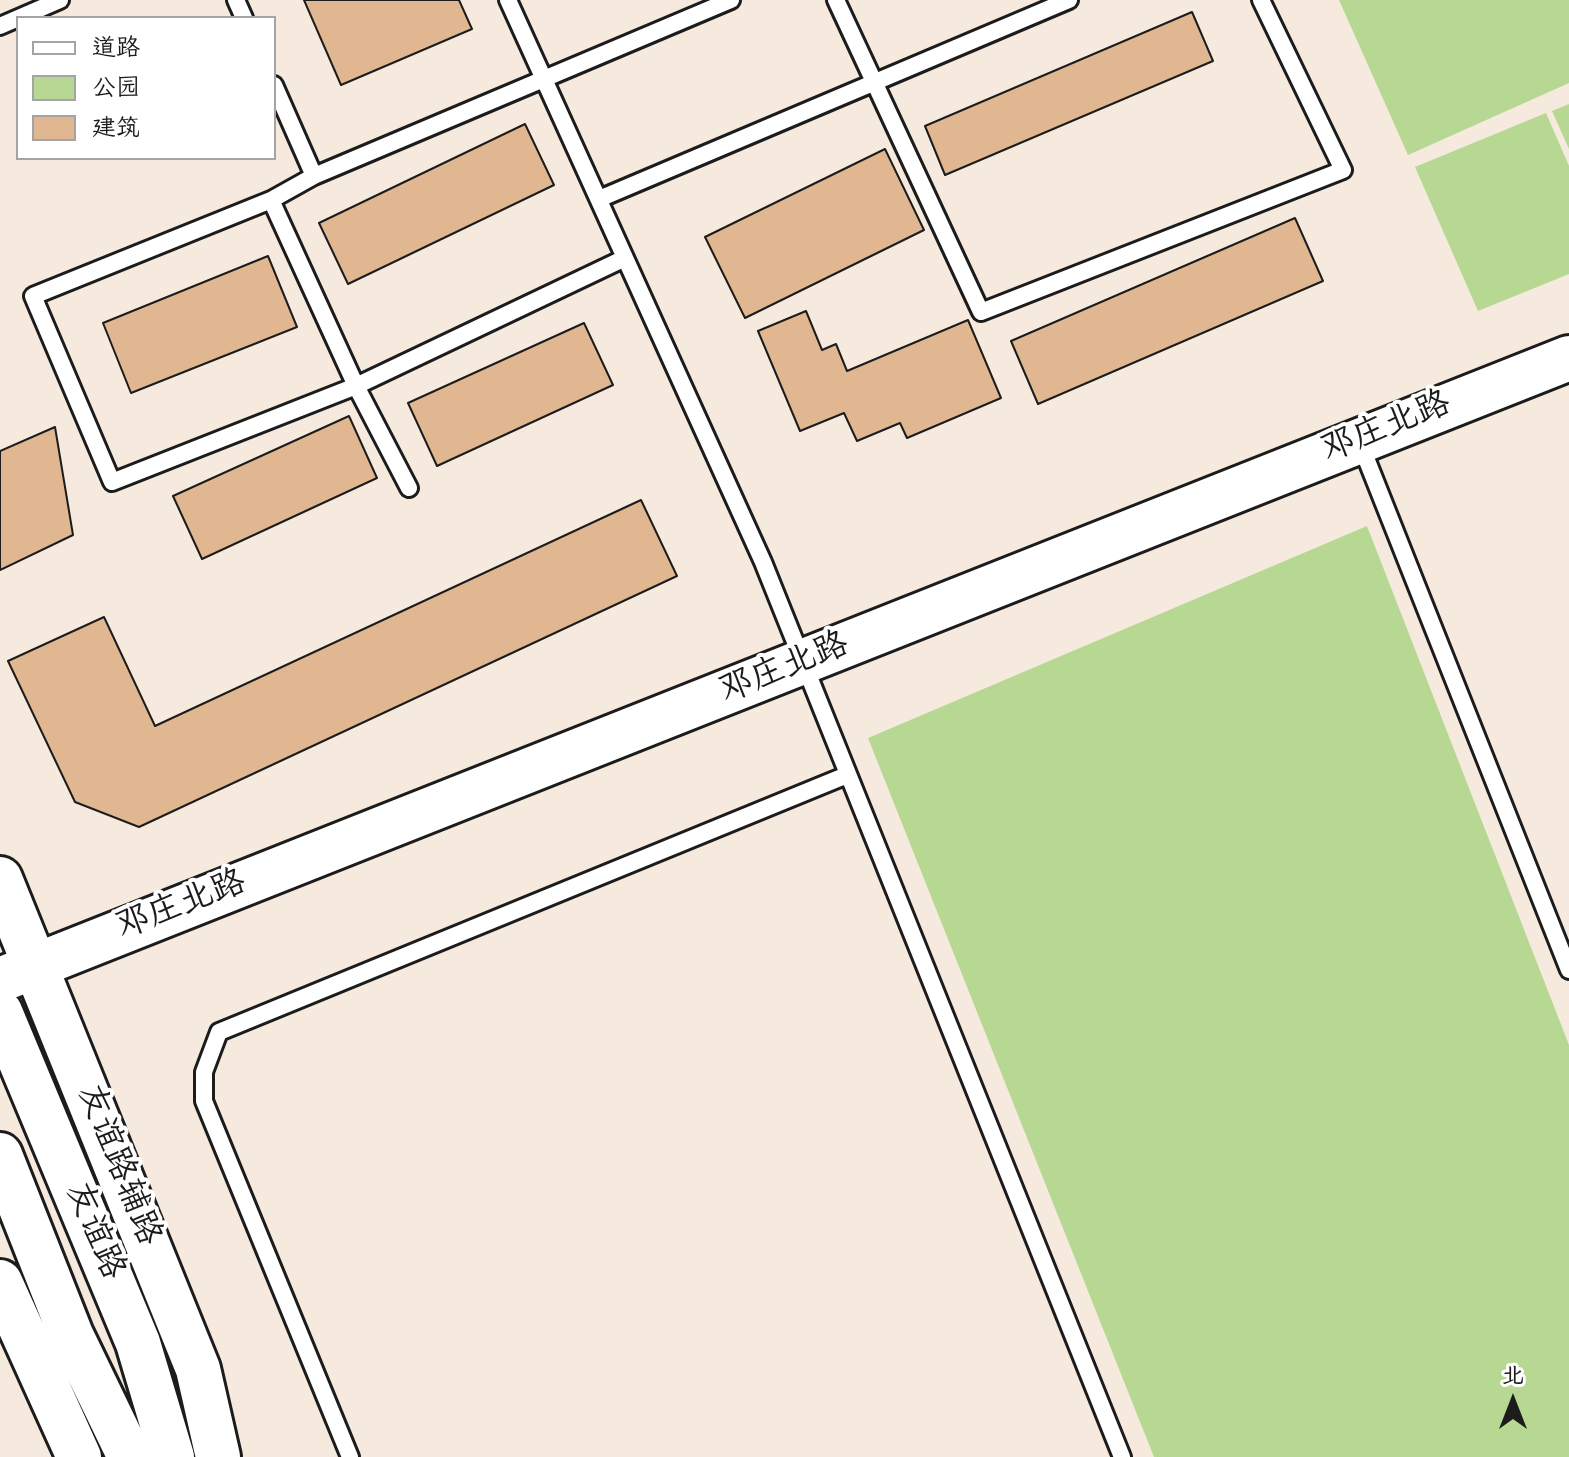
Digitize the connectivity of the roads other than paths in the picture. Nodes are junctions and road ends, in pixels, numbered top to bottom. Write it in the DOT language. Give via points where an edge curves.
graph roads {
  1 [pos="60,0"];
  2 [pos="508,0"];
  3 [pos="731,0"];
  4 [pos="836,0"];
  5 [pos="1069,0"];
  6 [pos="1261,0"];
  7 [pos="23,16"];
  8 [pos="544,78"];
  9 [pos="877,83"];
  10 [pos="276,90"];
  11 [pos="314,176"];
  12 [pos="599,199"];
  13 [pos="271,200"];
  14 [pos="625,258"];
  15 [pos="1569,358"];
  16 [pos="356,386"];
  17 [pos="1360,441"];
  18 [pos="409,488"];
  19 [pos="803,664"];
  20 [pos="847,775"];
  21 [pos="0,879"];
  22 [pos="1569,970"];
  23 [pos="17,973"];
  24 [pos="0,1012"];
  25 [pos="0,1155"];
  26 [pos="0,1282"];
  27 [pos="79,1457"];
  28 [pos="130,1457"];
  29 [pos="172,1457"];
  30 [pos="218,1457"];
  31 [pos="350,1457"];
  32 [pos="1122,1457"];
  1 -- 7 [label="lane"];
  2 -- 8 [label="lane"];
  3 -- 8 [label="lane"];
  4 -- 9 [label="lane"];
  5 -- 9 [label="lane"];
  6 -- 9 [label="lane" via="1343,170 981,312"];
  8 -- 11 [label="lane"];
  8 -- 12 [label="lane"];
  9 -- 12 [label="lane"];
  10 -- 11 [label="lane"];
  11 -- 13 [label="lane"];
  12 -- 14 [label="lane"];
  13 -- 16 [label="lane"];
  13 -- 16 [label="lane" via="33,296 112,482"];
  14 -- 16 [label="lane"];
  14 -- 19 [label="lane" via="763,562"];
  15 -- 17 [label="street, 邓庄北路"];
  16 -- 18 [label="lane"];
  17 -- 19 [label="street, 邓庄北路"];
  17 -- 22 [label="lane"];
  19 -- 20 [label="lane"];
  19 -- 23 [label="street, 邓庄北路"];
  20 -- 31 [label="lane" via="219,1032 204,1072 204,1101"];
  20 -- 32 [label="lane"];
  21 -- 23 [label="street, 友谊路辅路"];
  23 -- 30 [label="street, 友谊路辅路" via="198,1369"];
  24 -- 29 [label="street, 友谊路" via="138,1343"];
  25 -- 28 [label="street, 友谊路" via="71,1335"];
  26 -- 27 [label="street"];
}
